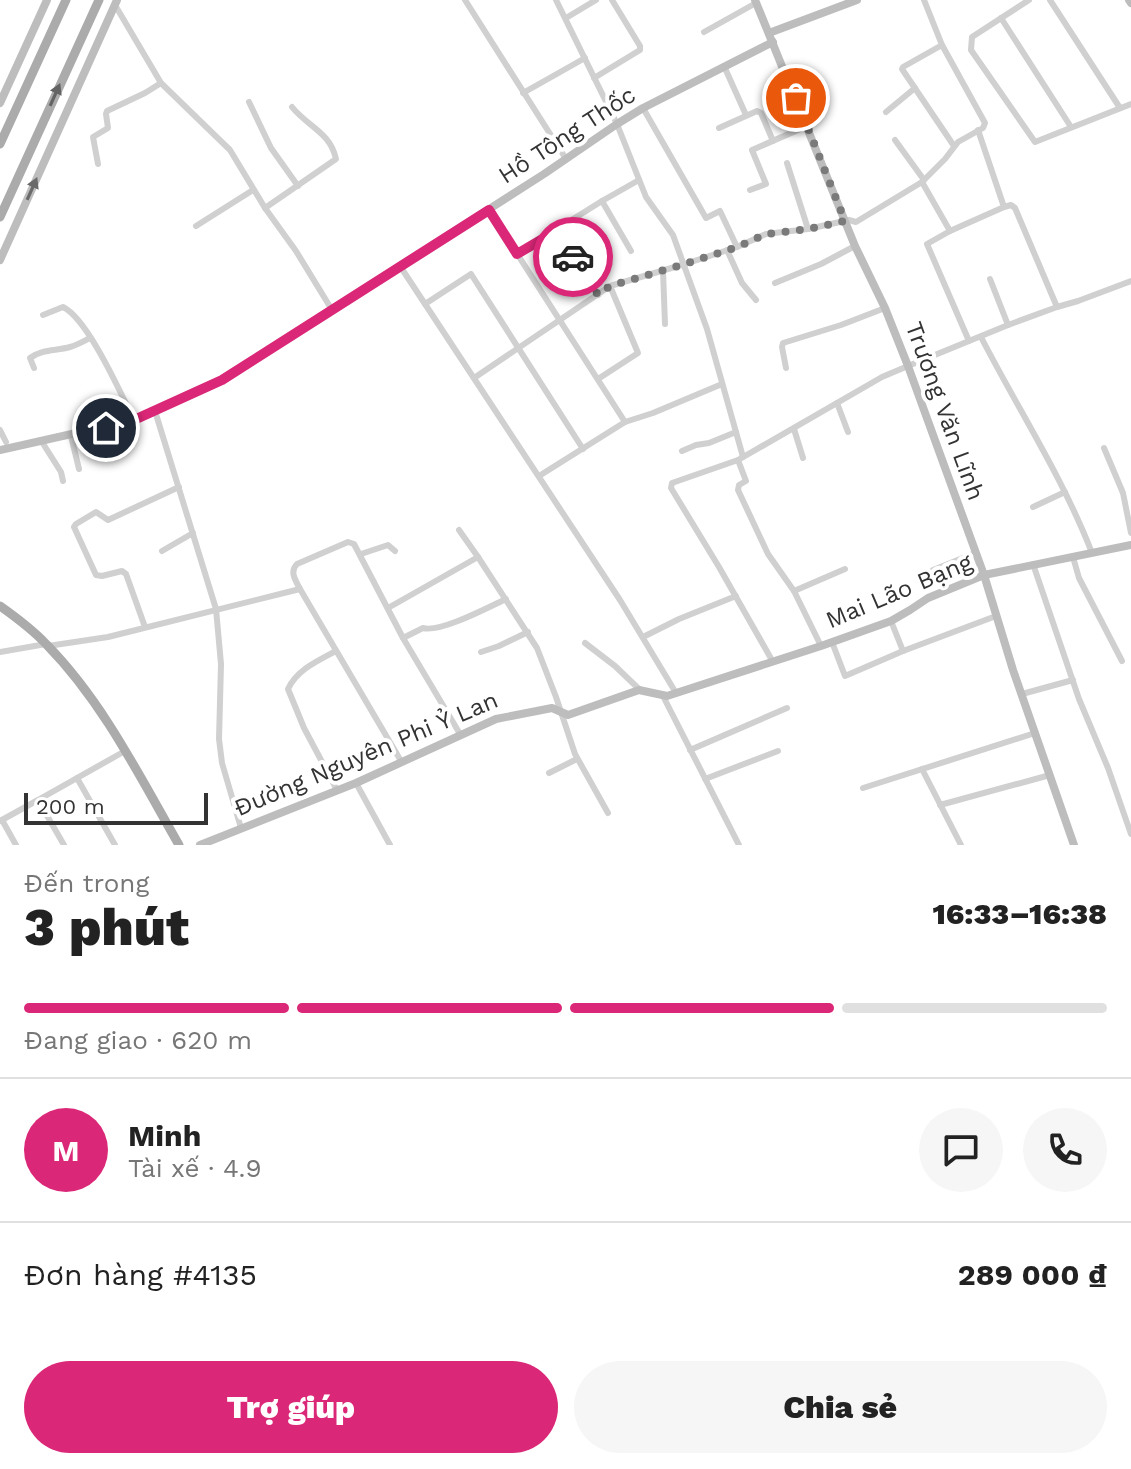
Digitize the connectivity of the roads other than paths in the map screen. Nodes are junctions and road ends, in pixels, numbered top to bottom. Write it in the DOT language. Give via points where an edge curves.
graph roads {
  1 [pos="47,0"];
  2 [pos="66,0"];
  3 [pos="99,0"];
  4 [pos="465,0"];
  5 [pos="556,0"];
  6 [pos="596,0"];
  7 [pos="612,0"];
  8 [pos="857,0"];
  9 [pos="924,0"];
  10 [pos="1029,0"];
  11 [pos="1050,0"];
  12 [pos="755,1"];
  13 [pos="116,2"];
  14 [pos="566,18"];
  15 [pos="1001,18"];
  16 [pos="704,32"];
  17 [pos="771,37"];
  18 [pos="942,45"];
  19 [pos="585,58"];
  20 [pos="724,66"];
  21 [pos="594,78"];
  22 [pos="161,83"];
  23 [pos="915,88"];
  24 [pos="523,93"];
  25 [pos="249,102"];
  26 [pos="0,103"];
  27 [pos="1131,104"];
  28 [pos="292,107"];
  29 [pos="643,108"];
  30 [pos="1120,108"];
  31 [pos="886,112"];
  32 [pos="746,115"];
  33 [pos="617,124"];
  34 [pos="807,126"];
  35 [pos="1071,127"];
  36 [pos="719,128"];
  37 [pos="978,130"];
  38 [pos="895,140"];
  39 [pos="773,141"];
  40 [pos="0,144"];
  41 [pos="954,146"];
  42 [pos="566,159"];
  43 [pos="787,163"];
  44 [pos="98,164"];
  45 [pos="639,180"];
  46 [pos="923,181"];
  47 [pos="298,186"];
  48 [pos="253,190"];
  49 [pos="750,190"];
  50 [pos="602,201"];
  51 [pos="1004,207"];
  52 [pos="265,208"];
  53 [pos="489,210"];
  54 [pos="0,217"];
  55 [pos="845,221"];
  56 [pos="196,226"];
  57 [pos="808,229"];
  58 [pos="556,231"];
  59 [pos="950,231"];
  60 [pos="855,246"];
  61 [pos="737,247"];
  62 [pos="727,250"];
  63 [pos="631,251"];
  64 [pos="517,254"];
  65 [pos="0,260"];
  66 [pos="685,264"];
  67 [pos="400,266"];
  68 [pos="663,271"];
  69 [pos="990,279"];
  70 [pos="1131,281"];
  71 [pos="775,283"];
  72 [pos="610,286"];
  73 [pos="598,295"];
  74 [pos="756,300"];
  75 [pos="425,304"];
  76 [pos="1057,307"];
  77 [pos="885,308"];
  78 [pos="332,310"];
  79 [pos="43,315"];
  80 [pos="561,320"];
  81 [pos="665,324"];
  82 [pos="1008,325"];
  83 [pos="981,337"];
  84 [pos="90,338"];
  85 [pos="969,341"];
  86 [pos="519,347"];
  87 [pos="908,366"];
  88 [pos="34,368"];
  89 [pos="786,368"];
  90 [pos="474,378"];
  91 [pos="598,379"];
  92 [pos="722,384"];
  93 [pos="837,403"];
  94 [pos="155,411"];
  95 [pos="134,420"];
  96 [pos="625,422"];
  97 [pos="794,429"];
  98 [pos="0,430"];
  99 [pos="736,432"];
  100 [pos="848,432"];
  101 [pos="71,436"];
  102 [pos="6,442"];
  103 [pos="42,442"];
  104 [pos="1104,448"];
  105 [pos="583,449"];
  106 [pos="0,450"];
  107 [pos="682,451"];
  108 [pos="741,458"];
  109 [pos="803,458"];
  110 [pos="79,469"];
  111 [pos="539,476"];
  112 [pos="63,481"];
  113 [pos="179,487"];
  114 [pos="1131,487"];
  115 [pos="1065,492"];
  116 [pos="1123,493"];
  117 [pos="1033,507"];
  118 [pos="459,530"];
  119 [pos="193,533"];
  120 [pos="1131,533"];
  121 [pos="1131,545"];
  122 [pos="162,551"];
  123 [pos="395,551"];
  124 [pos="975,553"];
  125 [pos="1092,553"];
  126 [pos="361,554"];
  127 [pos="478,557"];
  128 [pos="1073,557"];
  129 [pos="1033,564"];
  130 [pos="845,569"];
  131 [pos="933,570"];
  132 [pos="984,575"];
  133 [pos="300,589"];
  134 [pos="794,591"];
  135 [pos="736,596"];
  136 [pos="506,599"];
  137 [pos="0,606"];
  138 [pos="388,608"];
  139 [pos="216,609"];
  140 [pos="996,616"];
  141 [pos="891,621"];
  142 [pos="145,627"];
  143 [pos="528,632"];
  144 [pos="643,637"];
  145 [pos="403,638"];
  146 [pos="832,642"];
  147 [pos="585,643"];
  148 [pos="47,645"];
  149 [pos="821,646"];
  150 [pos="336,651"];
  151 [pos="903,651"];
  152 [pos="0,652"];
  153 [pos="481,652"];
  154 [pos="1122,661"];
  155 [pos="773,662"];
  156 [pos="1073,680"];
  157 [pos="640,690"];
  158 [pos="676,693"];
  159 [pos="1022,694"];
  160 [pos="663,696"];
  161 [pos="787,708"];
  162 [pos="561,710"];
  163 [pos="1035,733"];
  164 [pos="460,734"];
  165 [pos="690,750"];
  166 [pos="125,751"];
  167 [pos="778,751"];
  168 [pos="577,759"];
  169 [pos="401,761"];
  170 [pos="922,769"];
  171 [pos="549,773"];
  172 [pos="1050,775"];
  173 [pos="77,778"];
  174 [pos="705,779"];
  175 [pos="356,783"];
  176 [pos="863,788"];
  177 [pos="337,790"];
  178 [pos="38,800"];
  179 [pos="940,805"];
  180 [pos="608,813"];
  181 [pos="1,821"];
  182 [pos="241,828"];
  183 [pos="1131,834"];
  184 [pos="16,845"];
  185 [pos="64,845"];
  186 [pos="115,845"];
  187 [pos="179,845"];
  188 [pos="200,845"];
  189 [pos="390,845"];
  190 [pos="739,845"];
  191 [pos="961,845"];
  192 [pos="1074,845"];
  1 -- 26 [label="street"];
  2 -- 40 [label="main road"];
  54 -- 3 [label="main road, one-way"];
  4 -- 24 [label="street"];
  5 -- 14 [label="street"];
  6 -- 14 [label="street"];
  7 -- 21 [label="street" via="640,49"];
  8 -- 17 [label="street, Hồ Tông Thốc"];
  9 -- 18 [label="street"];
  10 -- 15 [label="street"];
  11 -- 30 [label="street"];
  12 -- 16 [label="street"];
  12 -- 17 [label="street, Trương Văn Lĩnh"];
  13 -- 22 [label="street"];
  65 -- 13 [label="street, one-way"];
  14 -- 19 [label="street"];
  15 -- 35 [label="street"];
  15 -- 35 [label="street" via="972,37 971,50 1035,142"];
  17 -- 20 [label="street, Hồ Tông Thốc"];
  17 -- 34 [label="street, Trương Văn Lĩnh"];
  18 -- 23 [label="street" via="902,68"];
  18 -- 37 [label="street" via="985,120"];
  19 -- 21 [label="street"];
  19 -- 24 [label="street"];
  20 -- 29 [label="street, Hồ Tông Thốc"];
  20 -- 32 [label="street"];
  21 -- 33 [label="street"];
  22 -- 44 [label="street" via="107,111 108,128 93,137"];
  22 -- 48 [label="street" via="230,150"];
  23 -- 31 [label="street"];
  23 -- 41 [label="street"];
  24 -- 42 [label="street"];
  25 -- 47 [label="street" via="271,148"];
  27 -- 30 [label="street"];
  28 -- 47 [label="street" via="320,131 337,157"];
  29 -- 33 [label="street, Hồ Tông Thốc"];
  29 -- 61 [label="street" via="706,218 720,211"];
  30 -- 35 [label="street"];
  32 -- 36 [label="street"];
  32 -- 39 [label="street" via="760,111"];
  33 -- 42 [label="street, Hồ Tông Thốc"];
  33 -- 45 [label="street"];
  34 -- 39 [label="street"];
  34 -- 55 [label="street, Trương Văn Lĩnh"];
  37 -- 41 [label="street"];
  37 -- 51 [label="street"];
  38 -- 46 [label="street"];
  39 -- 49 [label="street" via="752,150 766,184"];
  41 -- 46 [label="street"];
  42 -- 53 [label="street, Hồ Tông Thốc"];
  43 -- 57 [label="street"];
  45 -- 50 [label="street"];
  45 -- 66 [label="street"];
  46 -- 55 [label="street" via="856,222"];
  46 -- 59 [label="street"];
  47 -- 52 [label="street"];
  48 -- 52 [label="street"];
  48 -- 56 [label="street"];
  50 -- 58 [label="street"];
  50 -- 63 [label="street"];
  51 -- 59 [label="street"];
  51 -- 76 [label="street" via="1015,208"];
  52 -- 78 [label="street"];
  53 -- 64 [label="street"];
  53 -- 67 [label="street, Hồ Tông Thốc"];
  55 -- 57 [label="street"];
  55 -- 60 [label="street, Trương Văn Lĩnh"];
  57 -- 61 [label="street" via="766,234"];
  58 -- 64 [label="street"];
  58 -- 73 [label="street"];
  59 -- 85 [label="street" via="927,246"];
  60 -- 71 [label="street"];
  60 -- 77 [label="street, Trương Văn Lĩnh"];
  61 -- 62 [label="street"];
  62 -- 66 [label="street"];
  62 -- 74 [label="street"];
  64 -- 80 [label="street"];
  66 -- 68 [label="street"];
  66 -- 92 [label="street"];
  67 -- 75 [label="street"];
  67 -- 78 [label="street, Hồ Tông Thốc"];
  68 -- 72 [label="street"];
  68 -- 81 [label="street"];
  69 -- 82 [label="street"];
  70 -- 76 [label="street"];
  72 -- 73 [label="street"];
  72 -- 91 [label="street" via="638,353"];
  73 -- 80 [label="street"];
  75 -- 86 [label="street" via="471,274"];
  75 -- 90 [label="street"];
  76 -- 82 [label="street"];
  77 -- 87 [label="street, Trương Văn Lĩnh"];
  77 -- 89 [label="street" via="783,343"];
  78 -- 94 [label="street, Hồ Tông Thốc" via="222,380"];
  79 -- 84 [label="street" via="66,308"];
  80 -- 86 [label="street"];
  80 -- 91 [label="street"];
  82 -- 83 [label="street"];
  83 -- 85 [label="street"];
  83 -- 115 [label="street"];
  84 -- 88 [label="street" via="32,356"];
  84 -- 95 [label="street"];
  85 -- 87 [label="street"];
  86 -- 90 [label="street"];
  86 -- 105 [label="street"];
  87 -- 93 [label="street"];
  87 -- 124 [label="street, Trương Văn Lĩnh"];
  90 -- 111 [label="street"];
  91 -- 96 [label="street"];
  92 -- 96 [label="street"];
  92 -- 99 [label="street"];
  93 -- 97 [label="street"];
  93 -- 100 [label="street"];
  94 -- 95 [label="street, Hồ Tông Thốc"];
  94 -- 113 [label="street"];
  95 -- 101 [label="street, Hồ Tông Thốc"];
  96 -- 105 [label="street"];
  97 -- 108 [label="street"];
  97 -- 109 [label="street"];
  98 -- 102 [label="street"];
  99 -- 107 [label="street"];
  99 -- 108 [label="street"];
  101 -- 103 [label="street, Hồ Tông Thốc"];
  101 -- 110 [label="street"];
  103 -- 106 [label="street, Hồ Tông Thốc"];
  103 -- 112 [label="street"];
  104 -- 116 [label="street"];
  105 -- 111 [label="street"];
  108 -- 134 [label="street" via="746,481 738,490 768,554"];
  108 -- 135 [label="street" via="670,485"];
  111 -- 144 [label="street"];
  113 -- 119 [label="street"];
  113 -- 142 [label="street" via="108,520 96,512 74,529 96,575 126,574"];
  114 -- 116 [label="street"];
  115 -- 117 [label="street"];
  115 -- 125 [label="street"];
  116 -- 120 [label="street"];
  118 -- 127 [label="street"];
  119 -- 122 [label="street"];
  119 -- 139 [label="street"];
  121 -- 125 [label="street, Mai Lão Bạng"];
  123 -- 126 [label="street" via="388,545"];
  124 -- 131 [label="street"];
  124 -- 132 [label="street, Trương Văn Lĩnh"];
  125 -- 128 [label="street, Mai Lão Bạng"];
  126 -- 133 [label="street" via="348,542 297,564 293,573"];
  126 -- 138 [label="street"];
  127 -- 136 [label="street"];
  127 -- 138 [label="street"];
  128 -- 129 [label="street, Mai Lão Bạng"];
  128 -- 154 [label="street"];
  129 -- 132 [label="street, Mai Lão Bạng"];
  129 -- 156 [label="street"];
  130 -- 134 [label="street"];
  132 -- 140 [label="street, Trương Văn Lĩnh"];
  132 -- 141 [label="street, Mai Lão Bạng" via="928,598"];
  133 -- 139 [label="street"];
  133 -- 150 [label="street"];
  134 -- 149 [label="street"];
  135 -- 144 [label="street"];
  135 -- 155 [label="street"];
  136 -- 143 [label="street"];
  136 -- 145 [label="street"];
  137 -- 148 [label="main road"];
  138 -- 145 [label="street"];
  139 -- 142 [label="street"];
  139 -- 182 [label="street" via="219,739"];
  140 -- 151 [label="street"];
  140 -- 159 [label="street, Trương Văn Lĩnh"];
  141 -- 146 [label="street, Mai Lão Bạng"];
  141 -- 151 [label="street"];
  142 -- 148 [label="street"];
  143 -- 153 [label="street"];
  143 -- 162 [label="street"];
  144 -- 158 [label="street"];
  145 -- 164 [label="street"];
  146 -- 149 [label="street, Mai Lão Bạng"];
  146 -- 151 [label="street" via="845,676"];
  147 -- 157 [label="street"];
  148 -- 152 [label="street"];
  148 -- 166 [label="main road" via="91,698"];
  149 -- 155 [label="street, Mai Lão Bạng"];
  150 -- 169 [label="street"];
  150 -- 177 [label="street" via="302,670 288,689"];
  155 -- 158 [label="street, Mai Lão Bạng"];
  156 -- 159 [label="street"];
  156 -- 183 [label="street"];
  157 -- 160 [label="street, Mai Lão Bạng"];
  157 -- 162 [label="street, Đường Nguyên Phi Ỷ Lan" via="568,715"];
  158 -- 160 [label="street, Mai Lão Bạng"];
  159 -- 163 [label="street, Trương Văn Lĩnh"];
  160 -- 165 [label="street"];
  161 -- 165 [label="street"];
  162 -- 164 [label="street, Đường Nguyên Phi Ỷ Lan" via="506,715"];
  162 -- 168 [label="street"];
  163 -- 170 [label="street"];
  163 -- 172 [label="street, Trương Văn Lĩnh"];
  164 -- 169 [label="street, Đường Nguyên Phi Ỷ Lan"];
  165 -- 174 [label="street"];
  166 -- 173 [label="street"];
  166 -- 187 [label="main road"];
  167 -- 174 [label="street"];
  168 -- 171 [label="street"];
  168 -- 180 [label="street"];
  169 -- 175 [label="street, Đường Nguyên Phi Ỷ Lan"];
  170 -- 176 [label="street"];
  170 -- 179 [label="street"];
  172 -- 179 [label="street"];
  172 -- 192 [label="street, Trương Văn Lĩnh"];
  173 -- 178 [label="street"];
  173 -- 186 [label="street"];
  174 -- 190 [label="street"];
  175 -- 177 [label="street, Đường Nguyên Phi Ỷ Lan"];
  175 -- 189 [label="street"];
  177 -- 182 [label="street, Đường Nguyên Phi Ỷ Lan"];
  178 -- 181 [label="street"];
  178 -- 185 [label="street"];
  179 -- 191 [label="street"];
  181 -- 184 [label="street"];
  182 -- 188 [label="street, Đường Nguyên Phi Ỷ Lan"];
}
